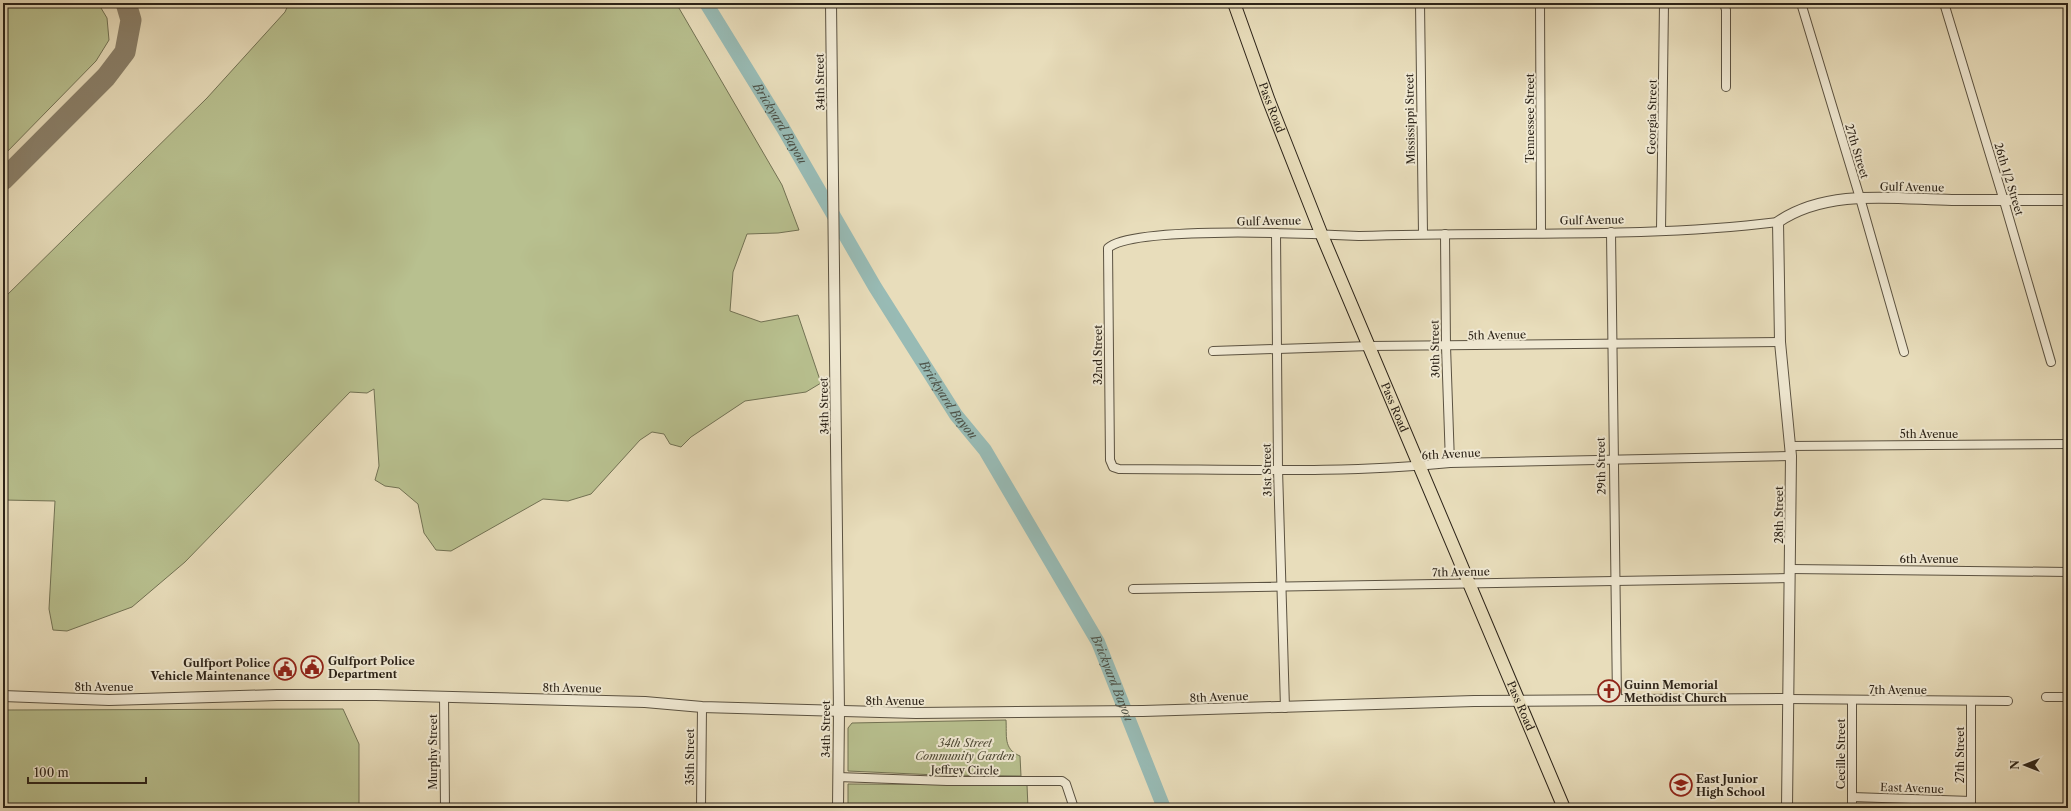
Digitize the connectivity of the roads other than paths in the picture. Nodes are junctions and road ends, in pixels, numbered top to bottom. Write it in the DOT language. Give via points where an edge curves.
graph roads {
  1 [pos="831,3"];
  2 [pos="1234,3"];
  3 [pos="1420,3"];
  4 [pos="1540,3"];
  5 [pos="1664,3"];
  6 [pos="1724,3"];
  7 [pos="1801,3"];
  8 [pos="1944,3"];
  9 [pos="1726,87"];
  10 [pos="1860,198"];
  11 [pos="2068,200"];
  12 [pos="2004,201"];
  13 [pos="1778,222"];
  14 [pos="1661,230"];
  15 [pos="1541,232"];
  16 [pos="1611,232"];
  17 [pos="1276,233"];
  18 [pos="1321,233"];
  19 [pos="1423,234"];
  20 [pos="1445,234"];
  21 [pos="1113,243"];
  22 [pos="1780,342"];
  23 [pos="1611,344"];
  24 [pos="1370,346"];
  25 [pos="1446,346"];
  26 [pos="1278,350"];
  27 [pos="1213,351"];
  28 [pos="1904,352"];
  29 [pos="2051,362"];
  30 [pos="2068,444"];
  31 [pos="1790,446"];
  32 [pos="1791,456"];
  33 [pos="1612,461"];
  34 [pos="1450,463"];
  35 [pos="1420,466"];
  36 [pos="1113,467"];
  37 [pos="1278,469"];
  38 [pos="2068,572"];
  39 [pos="1790,574"];
  40 [pos="1614,582"];
  41 [pos="1469,583"];
  42 [pos="1282,586"];
  43 [pos="1133,589"];
  44 [pos="3,696"];
  45 [pos="444,697"];
  46 [pos="2046,697"];
  47 [pos="2068,697"];
  48 [pos="1788,699"];
  49 [pos="1616,700"];
  50 [pos="1519,701"];
  51 [pos="1852,701"];
  52 [pos="2008,701"];
  53 [pos="1971,702"];
  54 [pos="702,707"];
  55 [pos="1285,708"];
  56 [pos="839,712"];
  57 [pos="838,777"];
  58 [pos="1852,797"];
  59 [pos="1971,804"];
  60 [pos="445,808"];
  61 [pos="701,808"];
  62 [pos="838,808"];
  63 [pos="1074,808"];
  64 [pos="1564,808"];
  65 [pos="1787,808"];
  66 [pos="1852,808"];
  1 -- 56 [label="street, 34th Street"];
  2 -- 18 [label="main road, Pass Road"];
  3 -- 19 [label="street, Mississippi Street"];
  4 -- 15 [label="street, Tennessee Street"];
  5 -- 14 [label="street, Georgia Street"];
  6 -- 9 [label="street"];
  7 -- 10 [label="street, 27th Street"];
  8 -- 12 [label="street, 26th 1/2 Street"];
  10 -- 12 [label="street, Gulf Avenue"];
  10 -- 13 [label="street, Gulf Avenue" via="1809,207 1791,213"];
  10 -- 28 [label="street, 27th Street"];
  11 -- 12 [label="street, Gulf Avenue"];
  12 -- 29 [label="street, 26th 1/2 Street"];
  13 -- 14 [label="street, Gulf Avenue"];
  13 -- 22 [label="street, 28th Street"];
  14 -- 16 [label="street, Gulf Avenue"];
  15 -- 16 [label="street, Gulf Avenue"];
  15 -- 20 [label="street, Gulf Avenue"];
  16 -- 23 [label="street, 29th Street"];
  17 -- 18 [label="street, Gulf Avenue"];
  17 -- 21 [label="street, Gulf Avenue" via="1166,235"];
  17 -- 26 [label="street, 31st Street"];
  18 -- 19 [label="street, Gulf Avenue" via="1360,236"];
  18 -- 24 [label="main road, Pass Road"];
  19 -- 20 [label="street, Gulf Avenue"];
  20 -- 25 [label="street, 30th Street"];
  21 -- 36 [label="street, 32nd Street" via="1108,248 1110,460"];
  22 -- 23 [label="street, 5th Avenue"];
  22 -- 31 [label="street, 28th Street"];
  23 -- 25 [label="street, 5th Avenue"];
  23 -- 33 [label="street, 29th Street"];
  24 -- 25 [label="street, 5th Avenue"];
  24 -- 26 [label="street, 5th Avenue"];
  24 -- 35 [label="main road, Pass Road"];
  25 -- 34 [label="street, 30th Street"];
  26 -- 27 [label="street, 5th Avenue"];
  26 -- 37 [label="street, 31st Street"];
  30 -- 31 [label="street, 5th Avenue"];
  31 -- 32 [label="street, 28th Street"];
  32 -- 33 [label="street, 6th Avenue"];
  32 -- 39 [label="street, 28th Street"];
  33 -- 34 [label="street, 6th Avenue"];
  33 -- 40 [label="street, 29th Street"];
  34 -- 35 [label="street, 6th Avenue"];
  35 -- 37 [label="street, 6th Avenue"];
  35 -- 41 [label="main road, Pass Road"];
  36 -- 37 [label="street, 6th Avenue"];
  37 -- 42 [label="street, 31st Street"];
  38 -- 39 [label="street, 6th Avenue"];
  39 -- 40 [label="street, 7th Avenue"];
  39 -- 48 [label="street, 28th Street"];
  40 -- 41 [label="street, 7th Avenue"];
  40 -- 49 [label="street, 29th Street"];
  41 -- 42 [label="street, 7th Avenue"];
  41 -- 50 [label="main road, Pass Road"];
  42 -- 43 [label="street, 7th Avenue"];
  42 -- 55 [label="street, 31st Street"];
  44 -- 45 [label="street, 8th Avenue" via="109,700 285,695"];
  45 -- 54 [label="street, 8th Avenue" via="645,702"];
  45 -- 60 [label="street, Murphy Street"];
  46 -- 47 [label="street"];
  48 -- 49 [label="street, 8th Avenue"];
  48 -- 51 [label="street, 7th Avenue"];
  48 -- 65 [label="street, 28th Street"];
  49 -- 50 [label="street, 8th Avenue"];
  50 -- 55 [label="street, 8th Avenue"];
  50 -- 64 [label="main road, Pass Road"];
  51 -- 53 [label="street, 7th Avenue"];
  51 -- 58 [label="street, Cecille Street"];
  52 -- 53 [label="street, 7th Avenue"];
  53 -- 59 [label="street, 27th Street"];
  54 -- 56 [label="street, 8th Avenue"];
  54 -- 61 [label="street, 35th Street"];
  55 -- 56 [label="street, 8th Avenue"];
  56 -- 57 [label="street, 34th Street"];
  57 -- 62 [label="street, 34th Street"];
  57 -- 63 [label="street, Jeffrey Circle" via="947,781 1062,781 1066,784"];
  58 -- 59 [label="street, East Avenue"];
  58 -- 66 [label="street, Cecille Street"];
}
